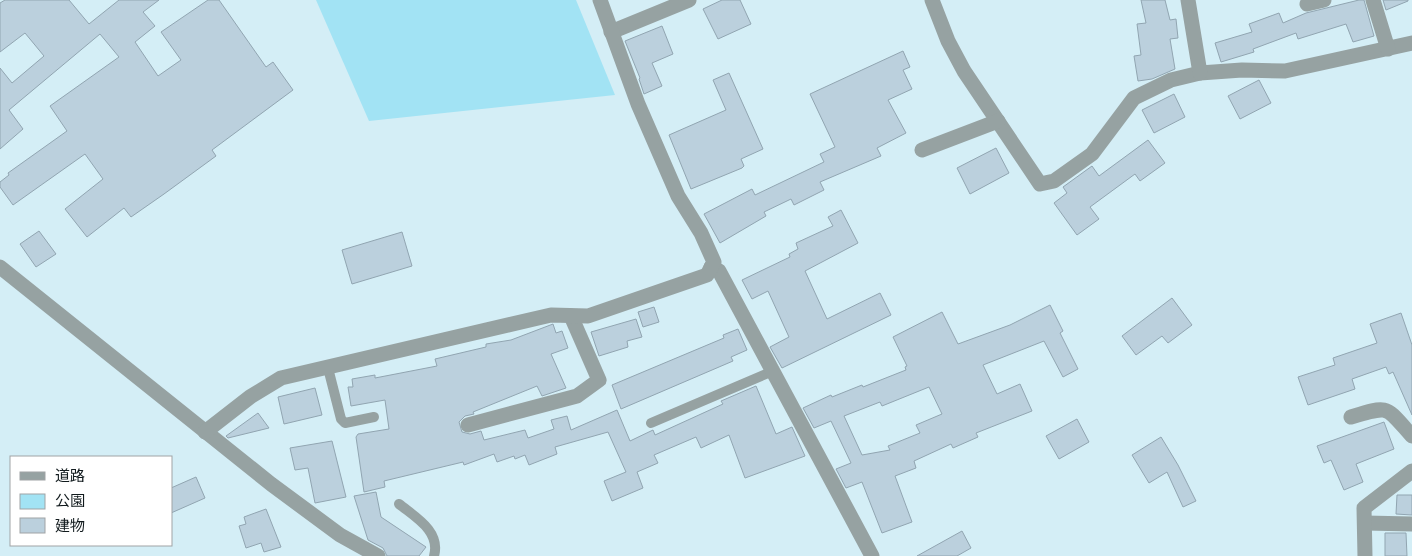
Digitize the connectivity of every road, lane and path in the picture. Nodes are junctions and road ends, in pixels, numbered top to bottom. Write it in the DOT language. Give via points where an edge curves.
graph roads {
  1 [pos="600,0"];
  2 [pos="689,0"];
  3 [pos="932,0"];
  4 [pos="1188,0"];
  5 [pos="1324,0"];
  6 [pos="1373,0"];
  7 [pos="1307,4"];
  8 [pos="611,32"];
  9 [pos="1412,43"];
  10 [pos="1388,49"];
  11 [pos="1200,73"];
  12 [pos="998,122"];
  13 [pos="922,150"];
  14 [pos="0,267"];
  15 [pos="711,268"];
  16 [pos="571,316"];
  17 [pos="328,368"];
  18 [pos="773,371"];
  19 [pos="374,417"];
  20 [pos="1351,417"];
  21 [pos="651,423"];
  22 [pos="468,425"];
  23 [pos="205,432"];
  24 [pos="1412,436"];
  25 [pos="1412,471"];
  26 [pos="399,504"];
  27 [pos="1365,523"];
  28 [pos="1412,524"];
  29 [pos="378,556"];
  30 [pos="434,556"];
  31 [pos="872,556"];
  32 [pos="1365,556"];
  1 -- 8 [label="street"];
  2 -- 8 [label="street"];
  3 -- 12 [label="street" via="948,41"];
  4 -- 11 [label="street"];
  5 -- 7 [label="street"];
  6 -- 10 [label="street"];
  8 -- 15 [label="street" via="678,196 714,262"];
  9 -- 10 [label="street"];
  10 -- 11 [label="street" via="1285,72 1242,70"];
  11 -- 12 [label="street" via="1171,80 1134,98 1092,154 1054,182 1040,184"];
  12 -- 13 [label="street"];
  14 -- 23 [label="street"];
  15 -- 16 [label="street" via="707,275 597,313"];
  15 -- 18 [label="street" via="719,271"];
  16 -- 17 [label="street" via="551,315"];
  16 -- 22 [label="street" via="600,380 577,396"];
  17 -- 19 [label="lane" via="341,419 345,423"];
  17 -- 23 [label="street" via="282,378 250,397"];
  18 -- 21 [label="lane"];
  18 -- 31 [label="street"];
  20 -- 24 [label="street" via="1380,408 1390,412"];
  23 -- 29 [label="street" via="340,535"];
  25 -- 27 [label="street" via="1364,508"];
  26 -- 30 [label="lane" via="430,529 436,550"];
  27 -- 28 [label="street"];
  27 -- 32 [label="street"];
}
